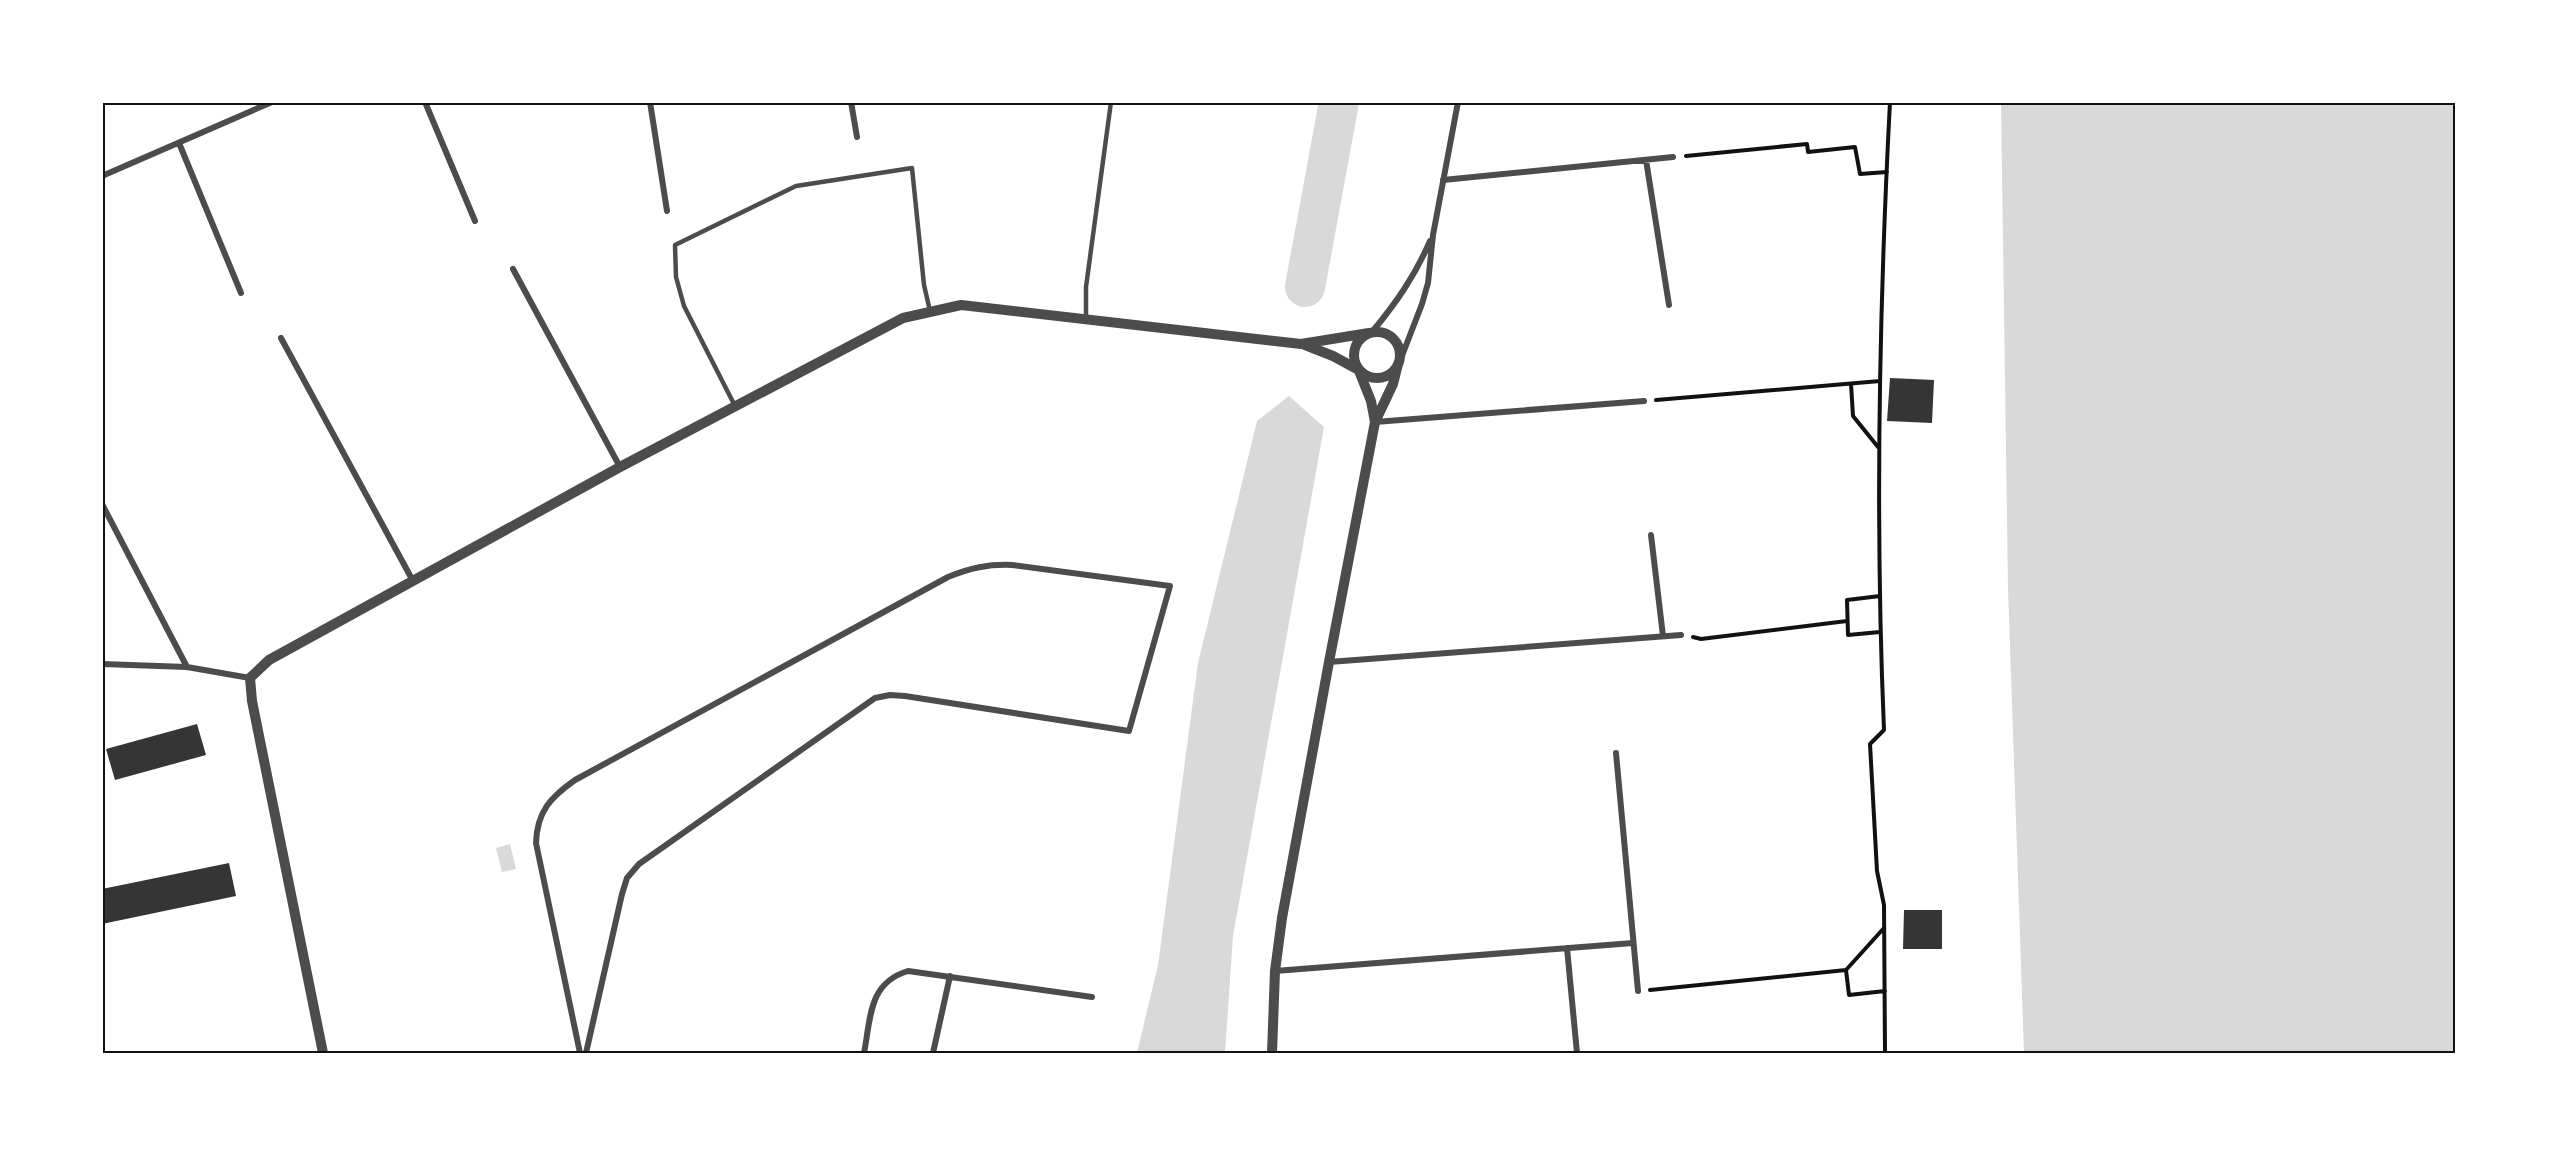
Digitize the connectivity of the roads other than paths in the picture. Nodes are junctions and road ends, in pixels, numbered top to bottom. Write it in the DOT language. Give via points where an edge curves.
graph roads {
  1 [pos="272,102"];
  2 [pos="425,102"];
  3 [pos="650,102"];
  4 [pos="851,102"];
  5 [pos="1111,102"];
  6 [pos="1458,102"];
  7 [pos="857,137"];
  8 [pos="179,142"];
  9 [pos="1673,157"];
  10 [pos="1646,160"];
  11 [pos="102,176"];
  12 [pos="1443,180"];
  13 [pos="667,211"];
  14 [pos="475,221"];
  15 [pos="1433,235"];
  16 [pos="513,269"];
  17 [pos="241,292"];
  18 [pos="1669,305"];
  19 [pos="930,311"];
  20 [pos="1086,319"];
  21 [pos="1370,333"];
  22 [pos="281,338"];
  23 [pos="1301,344"];
  24 [pos="1399,362"];
  25 [pos="1358,370"];
  26 [pos="1644,401"];
  27 [pos="735,406"];
  28 [pos="1376,422"];
  29 [pos="620,467"];
  30 [pos="102,504"];
  31 [pos="1651,535"];
  32 [pos="413,581"];
  33 [pos="1681,635"];
  34 [pos="1663,636"];
  35 [pos="1329,662"];
  36 [pos="102,664"];
  37 [pos="187,667"];
  38 [pos="250,678"];
  39 [pos="1616,753"];
  40 [pos="1633,943"];
  41 [pos="1567,948"];
  42 [pos="1275,971"];
  43 [pos="950,976"];
  44 [pos="1638,991"];
  45 [pos="1092,997"];
  46 [pos="323,1053"];
  47 [pos="580,1053"];
  48 [pos="586,1053"];
  49 [pos="864,1053"];
  50 [pos="933,1053"];
  51 [pos="1272,1053"];
  52 [pos="1577,1053"];
  1 -- 8 [label="street"];
  2 -- 14 [label="street"];
  3 -- 13 [label="street"];
  4 -- 7 [label="street"];
  5 -- 20 [label="lane" via="1086,287"];
  6 -- 12 [label="street"];
  8 -- 11 [label="street"];
  8 -- 17 [label="street"];
  9 -- 10 [label="street"];
  10 -- 12 [label="street"];
  10 -- 18 [label="street"];
  12 -- 15 [label="street"];
  15 -- 21 [label="street" via="1404,292"];
  15 -- 24 [label="street" via="1428,283"];
  16 -- 29 [label="street"];
  19 -- 20 [label="street" via="970,306"];
  19 -- 27 [label="street" via="873,332"];
  19 -- 27 [label="lane" via="912,168 796,186 675,245 676,277 684,306"];
  20 -- 23 [label="street"];
  21 -- 23 [label="street"];
  21 -- 24 [label="street" via="1380,332 1394,339"];
  21 -- 25 [label="street" via="1355,345 1353,357"];
  22 -- 32 [label="street"];
  23 -- 25 [label="street"];
  24 -- 25 [label="street" via="1388,376 1380,379"];
  24 -- 28 [label="street"];
  25 -- 28 [label="street"];
  26 -- 28 [label="street"];
  27 -- 29 [label="street"];
  28 -- 35 [label="street"];
  29 -- 32 [label="street"];
  30 -- 37 [label="street"];
  31 -- 34 [label="street"];
  32 -- 38 [label="street" via="291,646"];
  33 -- 34 [label="street"];
  34 -- 35 [label="street"];
  35 -- 42 [label="street"];
  36 -- 37 [label="street"];
  37 -- 38 [label="street"];
  38 -- 46 [label="street" via="256,728"];
  39 -- 40 [label="street"];
  40 -- 41 [label="street"];
  40 -- 44 [label="street"];
  41 -- 42 [label="street"];
  41 -- 52 [label="street"];
  42 -- 51 [label="street"];
  43 -- 45 [label="street"];
  43 -- 49 [label="street" via="908,971 887,979 874,1002"];
  43 -- 50 [label="street"];
  47 -- 48 [label="street" via="536,843 536,825 557,793 970,568 1012,565 1170,586 1129,731 905,696 875,698 639,864 627,878 622,894"];
}
